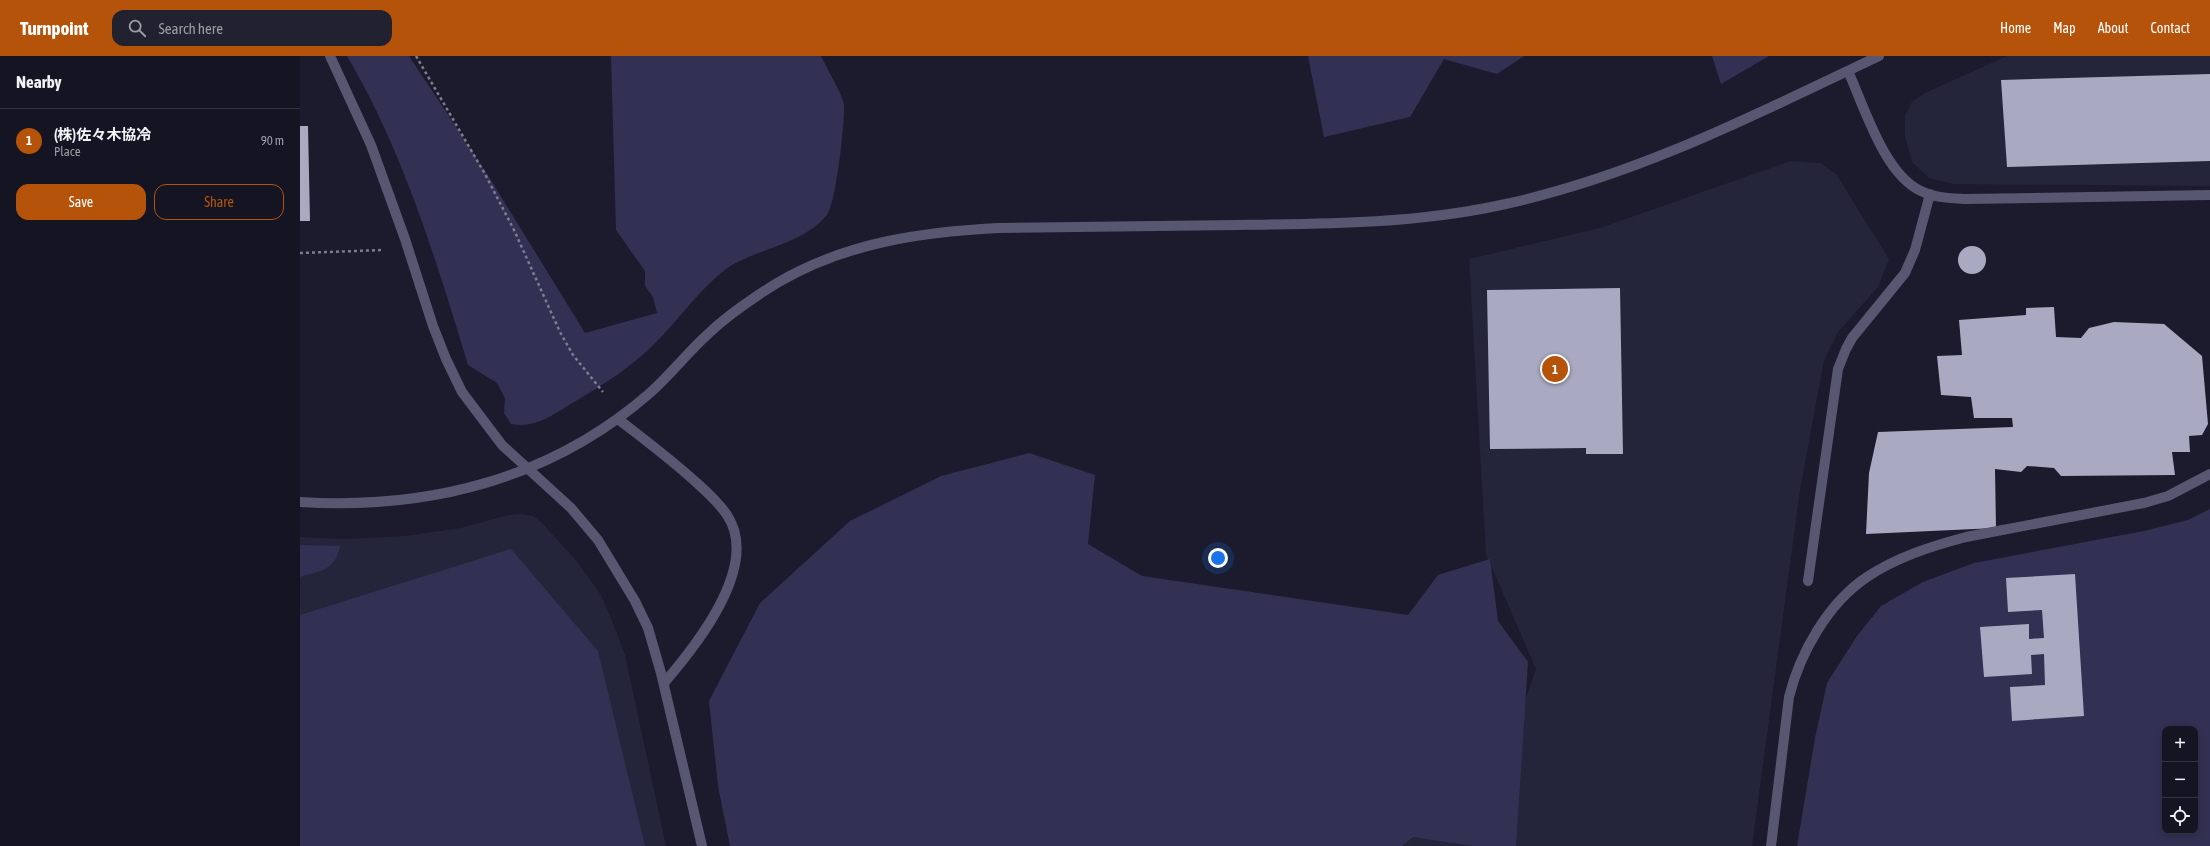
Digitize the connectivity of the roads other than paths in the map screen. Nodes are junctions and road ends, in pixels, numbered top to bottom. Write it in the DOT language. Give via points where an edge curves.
graph roads {
  1 [pos="330,56"];
  2 [pos="1879,56"];
  3 [pos="1848,71"];
  4 [pos="1930,194"];
  5 [pos="2210,195"];
  6 [pos="618,419"];
  7 [pos="527,469"];
  8 [pos="2210,474"];
  9 [pos="300,502"];
  10 [pos="1808,580"];
  11 [pos="664,683"];
  12 [pos="702,846"];
  13 [pos="1771,846"];
  1 -- 7 [label="street" via="372,145 433,326 453,375 492,434"];
  2 -- 3 [label="street"];
  3 -- 4 [label="street" via="1892,164 1912,185"];
  3 -- 6 [label="street" via="1656,159 1561,190 1502,205 1450,214 1344,224 971,229 901,238 860,247 778,283 729,316 652,391"];
  4 -- 5 [label="street" via="1988,199"];
  4 -- 10 [label="street" via="1905,273 1852,338 1840,364"];
  6 -- 7 [label="street" via="578,445"];
  6 -- 11 [label="street" via="676,464 712,497 728,515 734,531 734,566 724,597 694,647"];
  7 -- 9 [label="street" via="464,491 415,500"];
  7 -- 11 [label="street" via="572,508 598,540 616,568 648,628"];
  8 -- 13 [label="street" via="2168,496 2144,503 1966,537 1937,545 1867,577 1845,596 1814,638 1795,674 1789,697"];
  11 -- 12 [label="street"];
}
